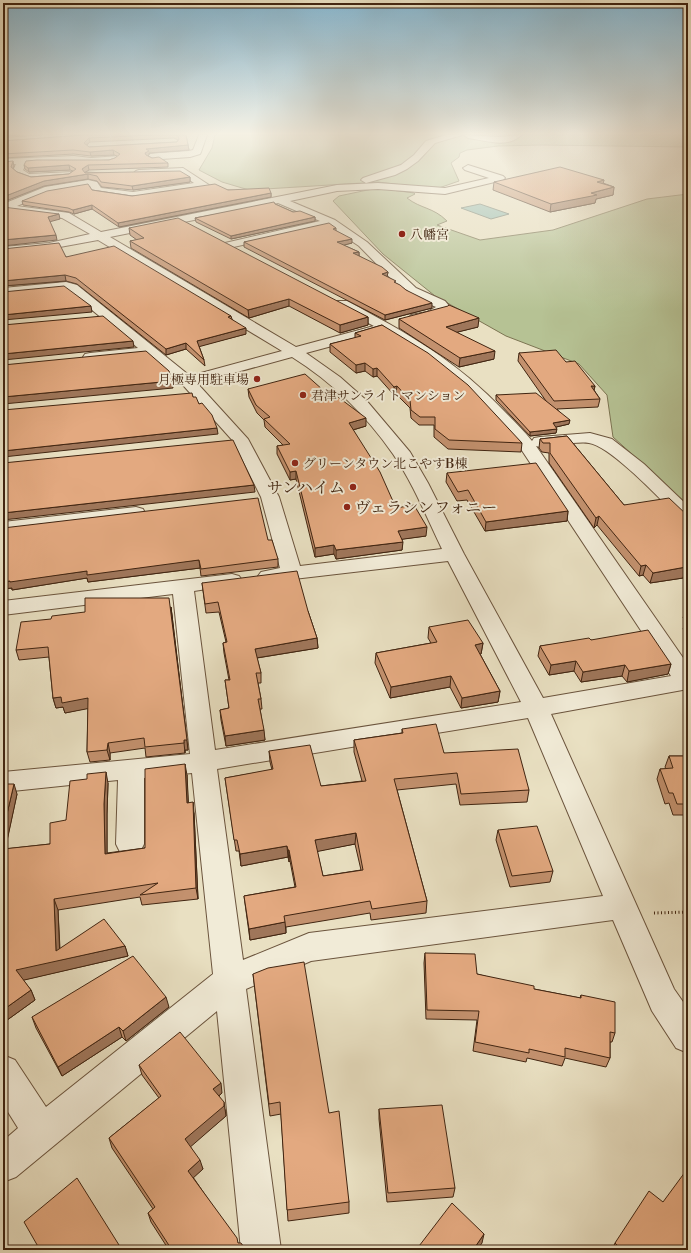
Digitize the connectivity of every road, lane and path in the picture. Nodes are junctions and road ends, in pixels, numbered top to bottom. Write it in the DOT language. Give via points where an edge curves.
graph roads {
  1 [pos="37,193"];
  2 [pos="123,193"];
  3 [pos="145,193"];
  4 [pos="315,193"];
  5 [pos="277,200"];
  6 [pos="4,207"];
  7 [pos="65,216"];
  8 [pos="180,219"];
  9 [pos="19,220"];
  10 [pos="331,222"];
  11 [pos="194,227"];
  12 [pos="101,236"];
  13 [pos="215,238"];
  14 [pos="229,246"];
  15 [pos="3,250"];
  16 [pos="243,253"];
  17 [pos="3,292"];
  18 [pos="331,299"];
  19 [pos="386,327"];
  20 [pos="150,351"];
  21 [pos="293,352"];
  22 [pos="73,359"];
  23 [pos="189,389"];
  24 [pos="525,443"];
  25 [pos="152,511"];
  26 [pos="688,516"];
  27 [pos="3,528"];
  28 [pos="454,554"];
  29 [pos="292,573"];
  30 [pos="183,586"];
  31 [pos="3,608"];
  32 [pos="687,681"];
  33 [pos="536,708"];
  34 [pos="203,762"];
  35 [pos="131,770"];
  36 [pos="3,782"];
  37 [pos="130,844"];
  38 [pos="635,910"];
  39 [pos="688,912"];
  40 [pos="229,981"];
  41 [pos="688,1037"];
  42 [pos="3,1072"];
  43 [pos="42,1133"];
  44 [pos="3,1164"];
  45 [pos="261,1250"];
  1 -- 6 [label="street"];
  2 -- 3 [label="street"];
  4 -- 5 [label="street"];
  5 -- 8 [label="street"];
  5 -- 10 [label="street"];
  6 -- 7 [label="street"];
  7 -- 9 [label="street"];
  7 -- 12 [label="street"];
  8 -- 11 [label="street"];
  8 -- 12 [label="street"];
  10 -- 14 [label="street"];
  10 -- 19 [label="street" via="363,244 411,291 443,307 438,312"];
  12 -- 15 [label="street" via="49,246"];
  12 -- 21 [label="street"];
  13 -- 14 [label="street"];
  14 -- 16 [label="street"];
  17 -- 20 [label="street" via="66,286 73,288 99,316"];
  18 -- 19 [label="street"];
  19 -- 21 [label="street"];
  19 -- 24 [label="street" via="440,361 464,380"];
  20 -- 22 [label="street"];
  20 -- 23 [label="street"];
  21 -- 23 [label="street"];
  21 -- 28 [label="street" via="335,380 360,403 401,452 420,483"];
  23 -- 29 [label="street" via="232,440 262,498"];
  24 -- 26 [label="street" via="590,438 606,443 638,468"];
  24 -- 32 [label="street"];
  25 -- 27 [label="street"];
  28 -- 29 [label="street"];
  28 -- 33 [label="street"];
  29 -- 30 [label="street"];
  30 -- 31 [label="street"];
  30 -- 34 [label="street"];
  32 -- 33 [label="street"];
  33 -- 34 [label="street"];
  33 -- 38 [label="street"];
  34 -- 35 [label="street"];
  34 -- 40 [label="street"];
  35 -- 36 [label="street"];
  35 -- 37 [label="street"];
  38 -- 39 [label="path"];
  38 -- 40 [label="street" via="309,948"];
  38 -- 41 [label="street" via="663,1000"];
  40 -- 43 [label="street"];
  40 -- 45 [label="street"];
  42 -- 43 [label="street"];
  43 -- 44 [label="street"];
}
